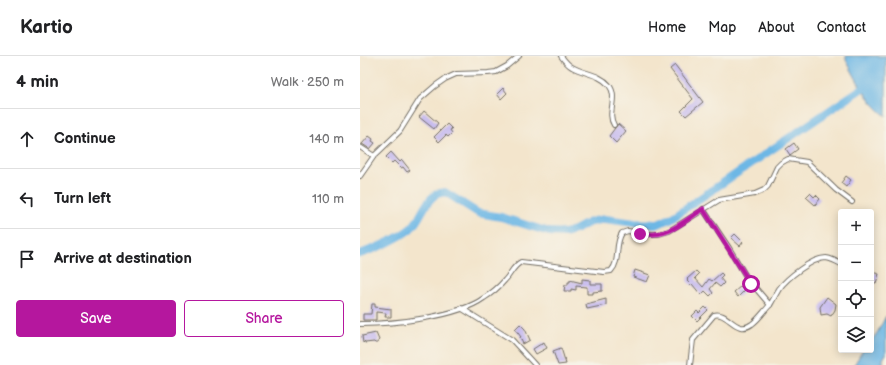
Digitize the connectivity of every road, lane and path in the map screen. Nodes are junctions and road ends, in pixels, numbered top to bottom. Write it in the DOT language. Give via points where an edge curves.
graph roads {
  1 [pos="519,56"];
  2 [pos="561,56"];
  3 [pos="614,125"];
  4 [pos="360,147"];
  5 [pos="374,156"];
  6 [pos="360,176"];
  7 [pos="852,202"];
  8 [pos="703,209"];
  9 [pos="838,262"];
  10 [pos="770,305"];
  11 [pos="461,308"];
  12 [pos="360,324"];
  13 [pos="535,365"];
  14 [pos="690,365"];
  1 -- 5 [label="street" via="496,72 456,74 445,79 420,99 400,131"];
  2 -- 3 [label="street" via="574,68 608,84 614,97 610,115"];
  4 -- 5 [label="street"];
  5 -- 6 [label="street"];
  7 -- 8 [label="street" via="807,162 788,159 780,163 764,190 749,196 719,200"];
  8 -- 10 [label="street" via="746,278"];
  8 -- 11 [label="street" via="675,229 664,233 622,233 617,262 611,271 521,262 492,292 475,304"];
  9 -- 10 [label="street" via="826,258 812,262 784,283"];
  10 -- 14 [label="street" via="752,324 742,327 722,315 714,315 693,340"];
  11 -- 12 [label="street" via="405,321"];
  11 -- 13 [label="street" via="512,340"];
}
